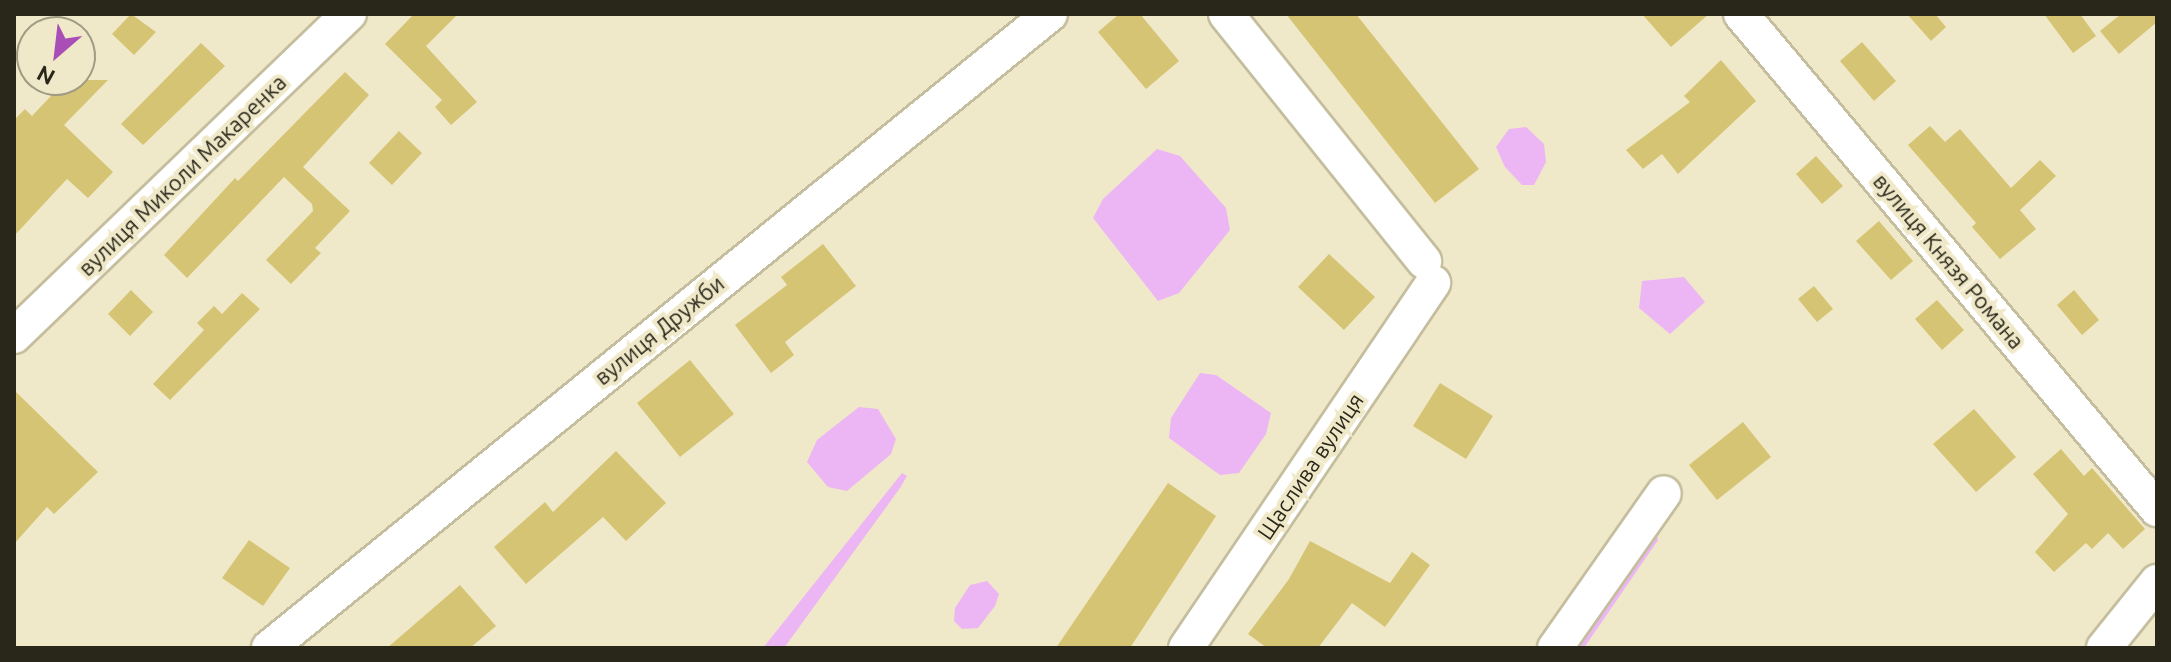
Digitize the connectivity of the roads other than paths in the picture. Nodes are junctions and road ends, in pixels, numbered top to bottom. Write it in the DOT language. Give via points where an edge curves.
graph roads {
  1 [pos="349,14"];
  2 [pos="1050,14"];
  3 [pos="1226,14"];
  4 [pos="1741,14"];
  5 [pos="14,336"];
  6 [pos="1664,493"];
  7 [pos="2157,509"];
  8 [pos="2157,582"];
  9 [pos="2116,644"];
  10 [pos="269,648"];
  11 [pos="1186,648"];
  12 [pos="1555,648"];
  1 -- 5 [label="street, вулиця Миколи Макаренка"];
  2 -- 10 [label="street, вулиця Дружби"];
  3 -- 11 [label="street, Щаслива вулиця" via="1429,272"];
  4 -- 7 [label="street, вулиця Князя Романа"];
  6 -- 12 [label="street"];
  8 -- 9 [label="street"];
}
